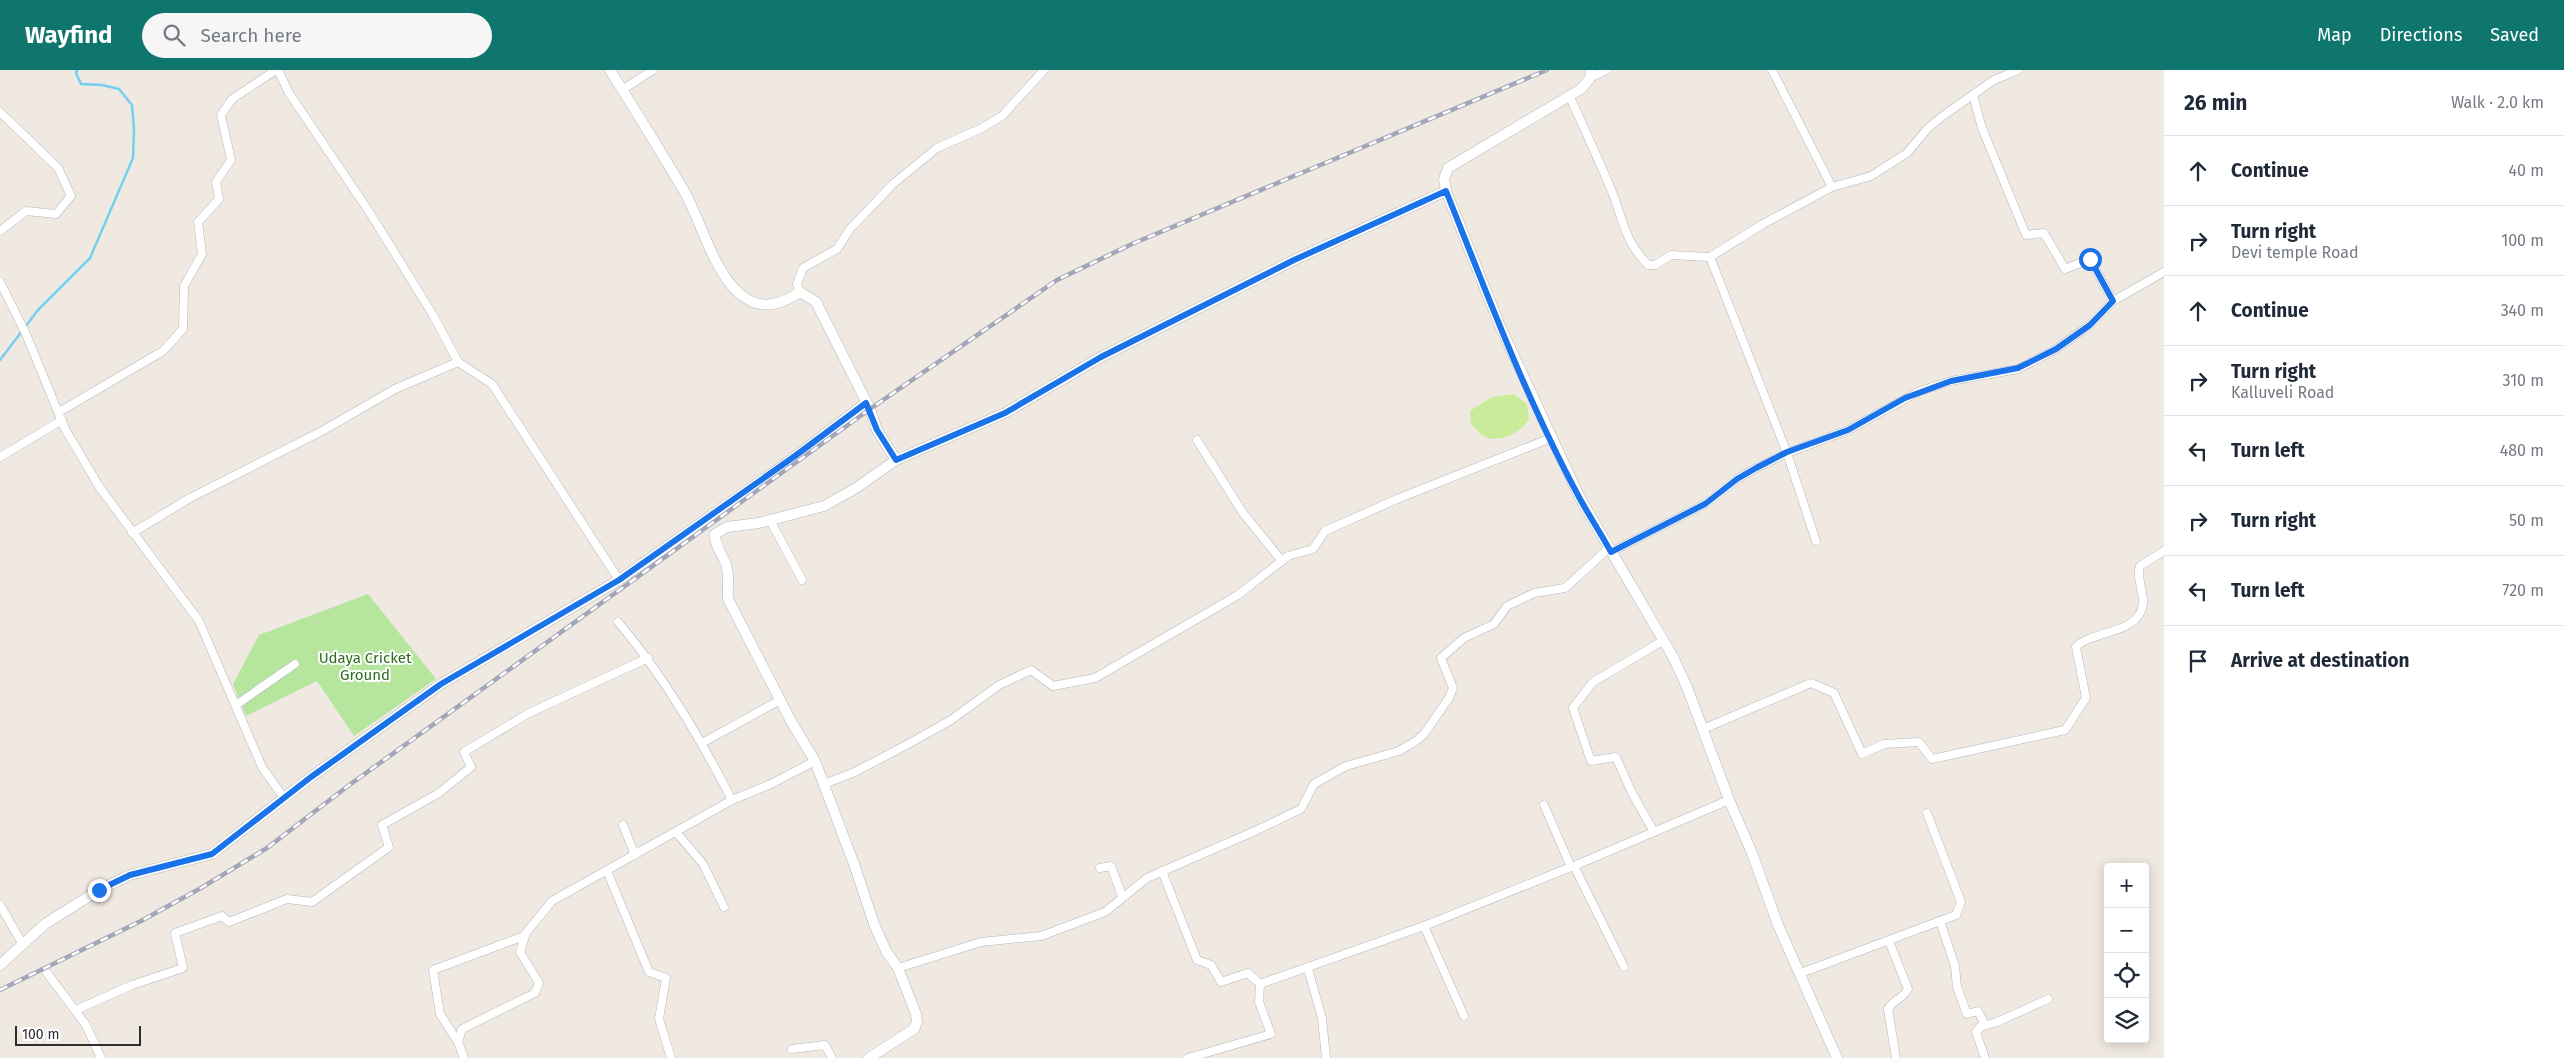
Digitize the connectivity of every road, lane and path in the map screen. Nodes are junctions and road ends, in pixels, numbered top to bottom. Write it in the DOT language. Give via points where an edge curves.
graph roads {
  1 [pos="277,70"];
  2 [pos="610,70"];
  3 [pos="653,70"];
  4 [pos="1044,70"];
  5 [pos="1607,70"];
  6 [pos="1772,70"];
  7 [pos="2018,70"];
  8 [pos="1591,74"];
  9 [pos="622,90"];
  10 [pos="1973,95"];
  11 [pos="1569,96"];
  12 [pos="0,112"];
  13 [pos="1832,187"];
  14 [pos="1446,191"];
  15 [pos="0,231"];
  16 [pos="1710,257"];
  17 [pos="2164,272"];
  18 [pos="0,282"];
  19 [pos="800,292"];
  20 [pos="2113,301"];
  21 [pos="458,362"];
  22 [pos="866,403"];
  23 [pos="60,416"];
  24 [pos="1551,438"];
  25 [pos="1197,440"];
  26 [pos="1787,452"];
  27 [pos="0,457"];
  28 [pos="896,460"];
  29 [pos="770,520"];
  30 [pos="132,534"];
  31 [pos="1816,541"];
  32 [pos="1610,550"];
  33 [pos="2164,551"];
  34 [pos="1282,561"];
  35 [pos="619,580"];
  36 [pos="802,580"];
  37 [pos="618,622"];
  38 [pos="1664,640"];
  39 [pos="648,658"];
  40 [pos="295,664"];
  41 [pos="780,700"];
  42 [pos="236,705"];
  43 [pos="1703,729"];
  44 [pos="702,743"];
  45 [pos="815,761"];
  46 [pos="824,784"];
  47 [pos="284,798"];
  48 [pos="732,800"];
  49 [pos="1729,800"];
  50 [pos="1544,806"];
  51 [pos="1927,813"];
  52 [pos="623,825"];
  53 [pos="676,832"];
  54 [pos="1654,832"];
  55 [pos="635,855"];
  56 [pos="1572,866"];
  57 [pos="1100,868"];
  58 [pos="607,871"];
  59 [pos="1162,871"];
  60 [pos="1122,896"];
  61 [pos="0,905"];
  62 [pos="724,907"];
  63 [pos="1940,921"];
  64 [pos="1424,926"];
  65 [pos="524,936"];
  66 [pos="1889,941"];
  67 [pos="22,943"];
  68 [pos="0,965"];
  69 [pos="1624,967"];
  70 [pos="898,968"];
  71 [pos="1308,969"];
  72 [pos="47,973"];
  73 [pos="1801,974"];
  74 [pos="1260,984"];
  75 [pos="2048,999"];
  76 [pos="76,1010"];
  77 [pos="1464,1016"];
  78 [pos="1980,1026"];
  79 [pos="458,1042"];
  80 [pos="792,1049"];
  81 [pos="101,1058"];
  82 [pos="464,1058"];
  83 [pos="671,1058"];
  84 [pos="832,1058"];
  85 [pos="869,1058"];
  86 [pos="1188,1058"];
  87 [pos="1326,1058"];
  88 [pos="1837,1058"];
  89 [pos="1896,1058"];
  90 [pos="1984,1058"];
  1 -- 21 [label="street" via="434,315"];
  1 -- 23 [label="street" via="232,99 221,116 231,160 216,182 220,199 198,222 202,254 184,286 183,329 163,351"];
  2 -- 9 [label="street"];
  3 -- 9 [label="street"];
  4 -- 19 [label="street" via="1002,116 937,148 893,184 850,230 837,249 803,268 797,284"];
  5 -- 8 [label="street"];
  6 -- 13 [label="street"];
  7 -- 10 [label="street" via="1994,80"];
  8 -- 11 [label="street" via="1581,89"];
  9 -- 19 [label="street" via="685,193 730,284 746,299 769,306"];
  10 -- 13 [label="street" via="1928,128 1908,153 1871,176"];
  10 -- 20 [label="street" via="1982,128 2026,235 2044,233 2065,269 2090,259"];
  11 -- 14 [label="street" via="1448,168 1444,179"];
  11 -- 16 [label="street" via="1597,154 1619,209 1625,235 1634,250 1648,265 1655,265 1670,255"];
  12 -- 15 [label="street" via="58,168 71,196 56,214 26,211"];
  13 -- 16 [label="street"];
  14 -- 24 [label="street" via="1500,326"];
  14 -- 28 [label="street" via="1294,260 1109,353 1005,413"];
  16 -- 26 [label="street"];
  17 -- 20 [label="street"];
  18 -- 23 [label="street"];
  19 -- 22 [label="street" via="816,302"];
  20 -- 26 [label="street" via="2090,325 2056,349 2018,368 1959,379 1920,392 1848,430"];
  21 -- 30 [label="street" via="395,389 324,430 190,498"];
  21 -- 35 [label="street" via="492,384"];
  22 -- 28 [label="street" via="877,430"];
  22 -- 35 [label="street"];
  23 -- 27 [label="street"];
  23 -- 30 [label="street" via="100,488"];
  24 -- 32 [label="street"];
  24 -- 34 [label="street" via="1325,531 1313,549"];
  25 -- 34 [label="street" via="1243,513"];
  26 -- 31 [label="street"];
  26 -- 32 [label="street" via="1737,479 1705,504"];
  28 -- 29 [label="street" via="824,506"];
  29 -- 36 [label="street"];
  29 -- 41 [label="street" via="718,530 714,539 728,570 728,600"];
  30 -- 42 [label="street" via="199,621"];
  32 -- 38 [label="street"];
  32 -- 59 [label="street" via="1565,588 1534,593 1507,606 1494,624 1464,638 1441,658 1453,688 1424,734 1416,741 1400,751 1346,766 1314,784 1301,809 1287,817"];
  33 -- 43 [label="street" via="2140,566 2138,574 2143,604 2139,615 2130,623 2082,641 2076,647 2086,698 2065,730 1932,759 1919,742 1884,744 1862,754 1834,693 1811,683"];
  34 -- 46 [label="street" via="1238,595 1095,678 1053,686 1031,670 999,685 986,697 918,738 855,772"];
  35 -- 47 [label="street" via="441,684"];
  37 -- 39 [label="street"];
  38 -- 43 [label="street"];
  38 -- 54 [label="street" via="1592,682 1572,708 1591,761 1616,757"];
  39 -- 44 [label="street"];
  39 -- 76 [label="street" via="529,714 464,752 471,767 439,793 382,825 388,847 312,902 287,899 229,922 222,916 175,933 184,968 132,985"];
  40 -- 42 [label="street"];
  41 -- 44 [label="street"];
  41 -- 45 [label="street"];
  42 -- 47 [label="street" via="262,767"];
  43 -- 49 [label="street"];
  44 -- 48 [label="street"];
  45 -- 46 [label="street"];
  45 -- 48 [label="street"];
  46 -- 70 [label="street" via="874,924"];
  47 -- 67 [label="street" via="212,854 130,875 45,924"];
  48 -- 53 [label="street"];
  49 -- 54 [label="street"];
  49 -- 73 [label="street" via="1778,925"];
  50 -- 56 [label="street"];
  51 -- 63 [label="street" via="1961,902 1956,915"];
  52 -- 55 [label="street"];
  53 -- 55 [label="street"];
  53 -- 62 [label="street" via="703,864"];
  54 -- 56 [label="street"];
  55 -- 58 [label="street"];
  56 -- 64 [label="street"];
  56 -- 69 [label="street"];
  57 -- 60 [label="street" via="1111,866"];
  58 -- 65 [label="street" via="552,901"];
  58 -- 83 [label="street" via="649,972 666,978 659,1019"];
  59 -- 60 [label="street" via="1146,878"];
  59 -- 74 [label="street" via="1197,960 1211,965 1221,982 1248,973"];
  60 -- 70 [label="street" via="1105,912 1041,936 981,942"];
  61 -- 67 [label="street"];
  63 -- 66 [label="street"];
  63 -- 78 [label="street" via="1967,1014 1978,1011 1984,1023"];
  64 -- 71 [label="street"];
  64 -- 77 [label="street"];
  65 -- 79 [label="street" via="520,952 539,983 536,993 462,1029"];
  65 -- 79 [label="street" via="433,970 440,1014"];
  66 -- 73 [label="street"];
  66 -- 89 [label="street" via="1908,988 1888,1009"];
  67 -- 68 [label="street"];
  70 -- 85 [label="street" via="917,1022 914,1029"];
  71 -- 74 [label="street"];
  71 -- 87 [label="street" via="1322,1018"];
  72 -- 76 [label="street"];
  73 -- 88 [label="street"];
  74 -- 86 [label="street" via="1259,1002 1271,1034"];
  75 -- 78 [label="street" via="1997,1022"];
  76 -- 81 [label="street"];
  78 -- 90 [label="street" via="1976,1032"];
  79 -- 82 [label="street"];
  80 -- 84 [label="street" via="825,1045"];
}
